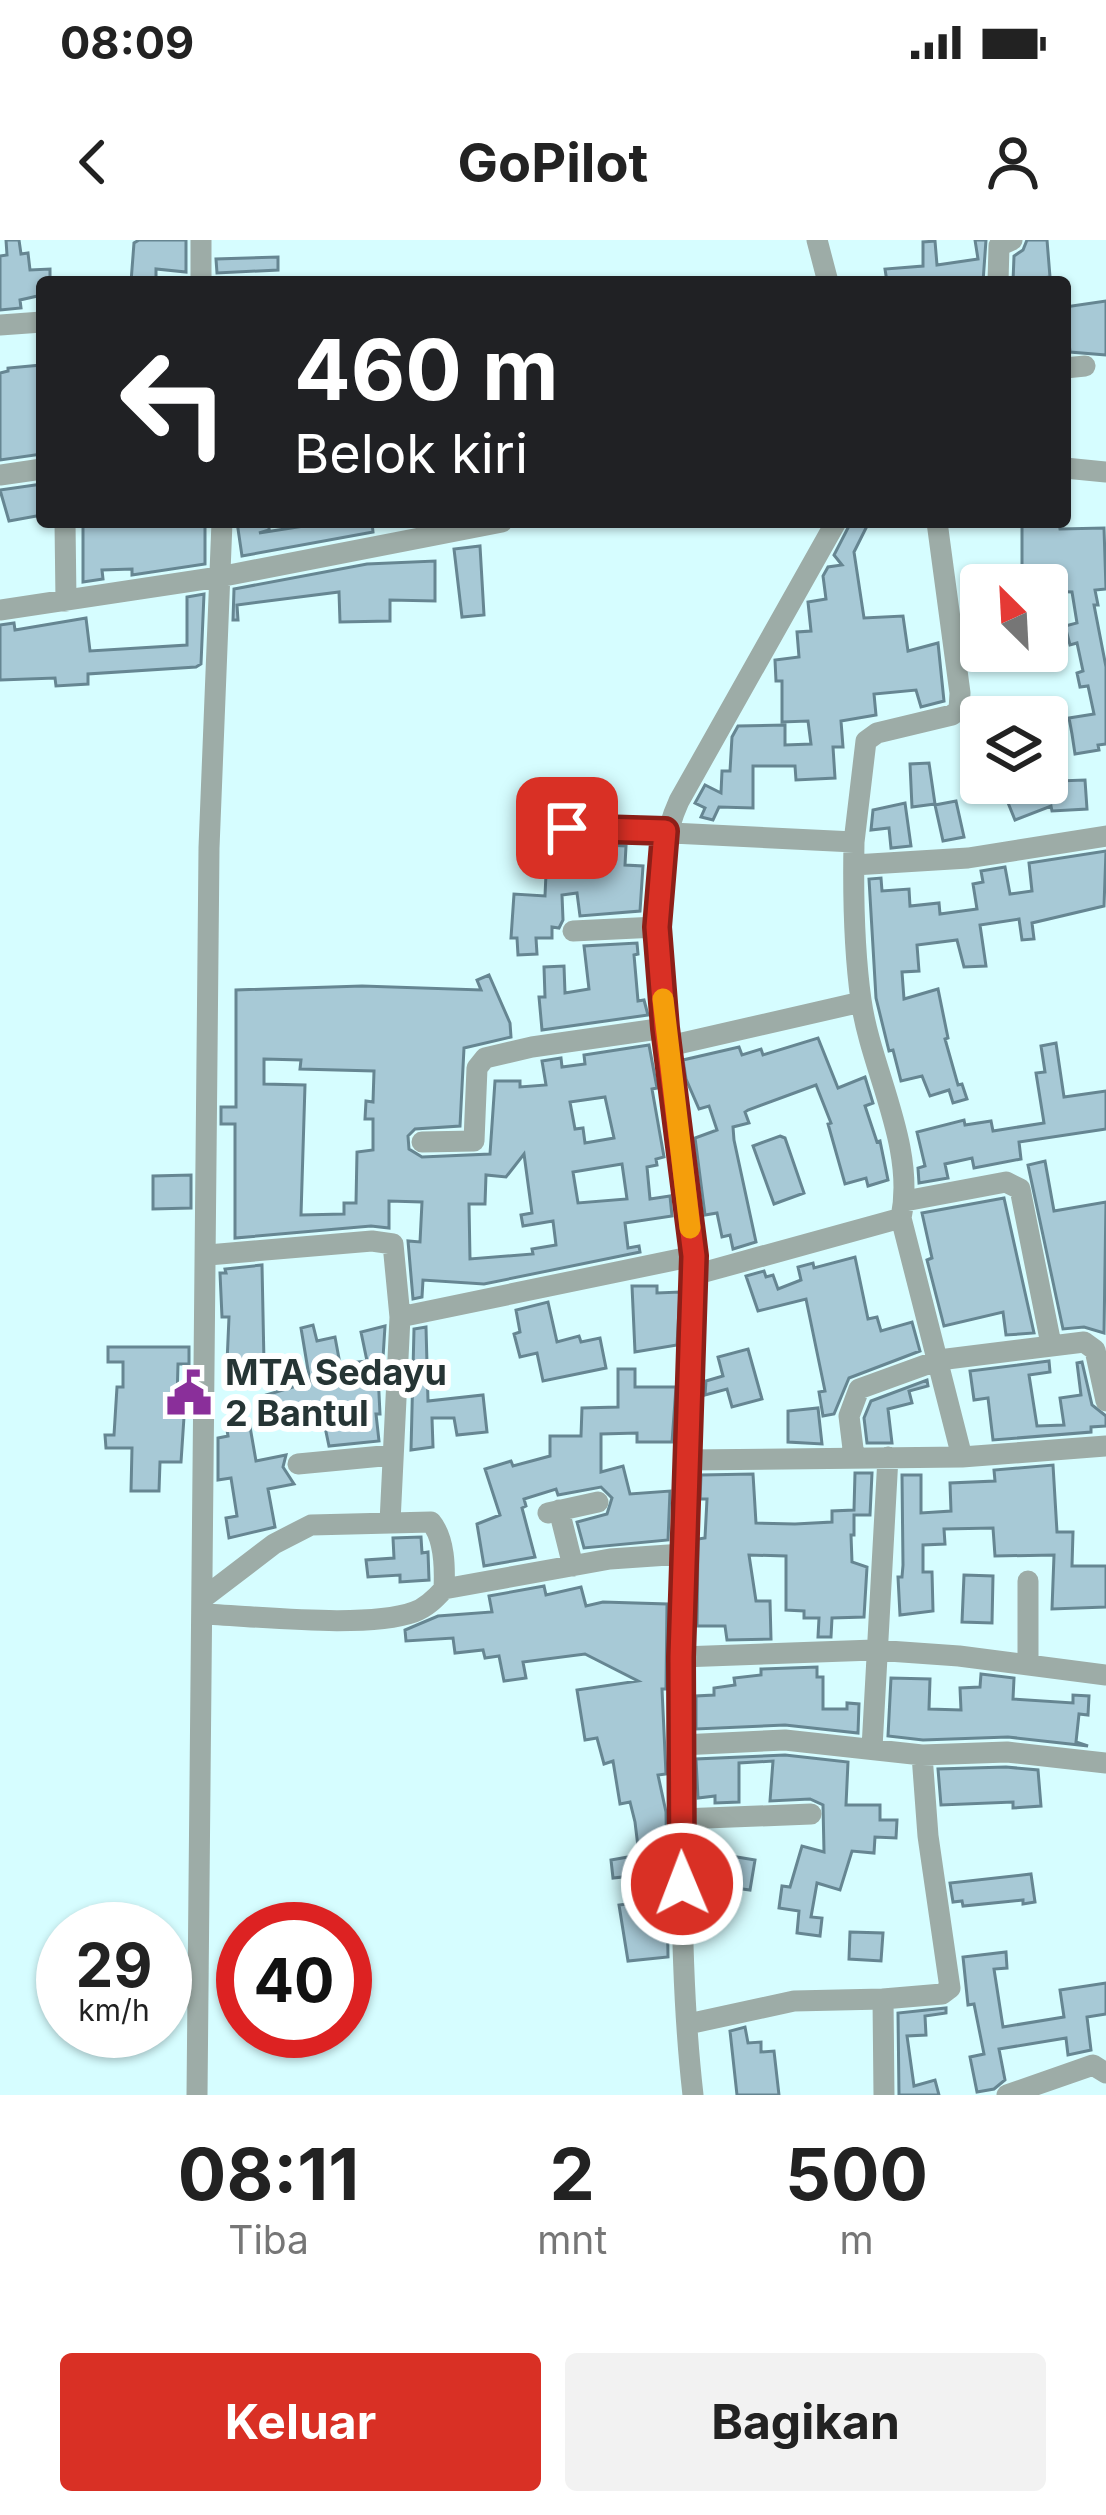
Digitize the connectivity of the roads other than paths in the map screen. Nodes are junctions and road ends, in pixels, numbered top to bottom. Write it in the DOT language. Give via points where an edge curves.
graph roads {
  1 [pos="201,240"];
  2 [pos="818,240"];
  3 [pos="1012,240"];
  4 [pos="201,276"];
  5 [pos="827,276"];
  6 [pos="998,276"];
  7 [pos="36,323"];
  8 [pos="0,326"];
  9 [pos="1071,469"];
  10 [pos="36,470"];
  11 [pos="1106,472"];
  12 [pos="0,475"];
  13 [pos="64,528"];
  14 [pos="222,528"];
  15 [pos="472,528"];
  16 [pos="833,528"];
  17 [pos="938,528"];
  18 [pos="219,578"];
  19 [pos="66,602"];
  20 [pos="0,610"];
  21 [pos="665,831"];
  22 [pos="1106,836"];
  23 [pos="854,854"];
  24 [pos="561,862"];
  25 [pos="657,927"];
  26 [pos="573,931"];
  27 [pos="861,1002"];
  28 [pos="667,1037"];
  29 [pos="422,1142"];
  30 [pos="903,1210"];
  31 [pos="208,1255"];
  32 [pos="694,1266"];
  33 [pos="400,1317"];
  34 [pos="1099,1339"];
  35 [pos="1051,1344"];
  36 [pos="939,1360"];
  37 [pos="1106,1402"];
  38 [pos="1106,1446"];
  39 [pos="393,1455"];
  40 [pos="888,1456"];
  41 [pos="854,1457"];
  42 [pos="962,1457"];
  43 [pos="687,1460"];
  44 [pos="298,1464"];
  45 [pos="598,1502"];
  46 [pos="390,1522"];
  47 [pos="683,1554"];
  48 [pos="573,1566"];
  49 [pos="1028,1581"];
  50 [pos="444,1589"];
  51 [pos="202,1601"];
  52 [pos="874,1650"];
  53 [pos="681,1657"];
  54 [pos="1028,1665"];
  55 [pos="1106,1675"];
  56 [pos="681,1745"];
  57 [pos="872,1748"];
  58 [pos="922,1755"];
  59 [pos="1106,1763"];
  60 [pos="811,1814"];
  61 [pos="681,1819"];
  62 [pos="883,1999"];
  63 [pos="688,2024"];
  64 [pos="1105,2070"];
  65 [pos="197,2095"];
  66 [pos="693,2095"];
  67 [pos="884,2095"];
  68 [pos="1007,2095"];
  1 -- 4 [label="street"];
  2 -- 5 [label="street"];
  3 -- 6 [label="street" via="999,246"];
  7 -- 8 [label="street"];
  9 -- 11 [label="street"];
  10 -- 12 [label="street"];
  13 -- 19 [label="street"];
  14 -- 18 [label="street"];
  15 -- 18 [label="street"];
  16 -- 21 [label="street"];
  17 -- 23 [label="street" via="959,710 866,741"];
  18 -- 19 [label="street"];
  18 -- 31 [label="street"];
  19 -- 20 [label="street"];
  21 -- 23 [label="street"];
  21 -- 24 [label="street" via="567,828"];
  21 -- 25 [label="street"];
  22 -- 23 [label="street" via="968,858"];
  23 -- 27 [label="street"];
  25 -- 26 [label="street"];
  25 -- 28 [label="street"];
  27 -- 28 [label="street"];
  27 -- 30 [label="street" via="898,1141"];
  28 -- 29 [label="street" via="525,1048 479,1062 474,1141"];
  28 -- 32 [label="street"];
  30 -- 32 [label="street"];
  30 -- 35 [label="street" via="1006,1182 1020,1189"];
  30 -- 36 [label="street"];
  31 -- 33 [label="street" via="390,1243"];
  31 -- 51 [label="street"];
  32 -- 33 [label="street"];
  32 -- 43 [label="street"];
  33 -- 39 [label="street"];
  34 -- 35 [label="street"];
  34 -- 37 [label="street"];
  35 -- 36 [label="street"];
  36 -- 41 [label="street" via="859,1389 849,1416"];
  36 -- 42 [label="street"];
  38 -- 42 [label="street"];
  39 -- 44 [label="street"];
  39 -- 46 [label="street"];
  40 -- 41 [label="street"];
  40 -- 42 [label="street"];
  40 -- 52 [label="street"];
  41 -- 43 [label="street"];
  43 -- 47 [label="street"];
  45 -- 48 [label="street" via="554,1512"];
  46 -- 50 [label="street" via="424,1520 437,1528"];
  46 -- 51 [label="street" via="298,1530"];
  47 -- 48 [label="street"];
  47 -- 53 [label="street"];
  48 -- 50 [label="street"];
  49 -- 54 [label="street"];
  50 -- 51 [label="street" via="422,1610 394,1617 314,1619"];
  51 -- 65 [label="street"];
  52 -- 53 [label="street"];
  52 -- 54 [label="street"];
  52 -- 57 [label="street"];
  53 -- 56 [label="street"];
  54 -- 55 [label="street"];
  56 -- 57 [label="street" via="760,1740"];
  56 -- 61 [label="street"];
  57 -- 58 [label="street"];
  58 -- 59 [label="street"];
  58 -- 62 [label="street" via="950,1988"];
  60 -- 61 [label="street"];
  61 -- 63 [label="street"];
  62 -- 63 [label="street" via="794,2001"];
  62 -- 67 [label="street"];
  63 -- 66 [label="street"];
  64 -- 68 [label="street" via="1093,2065"];
}
